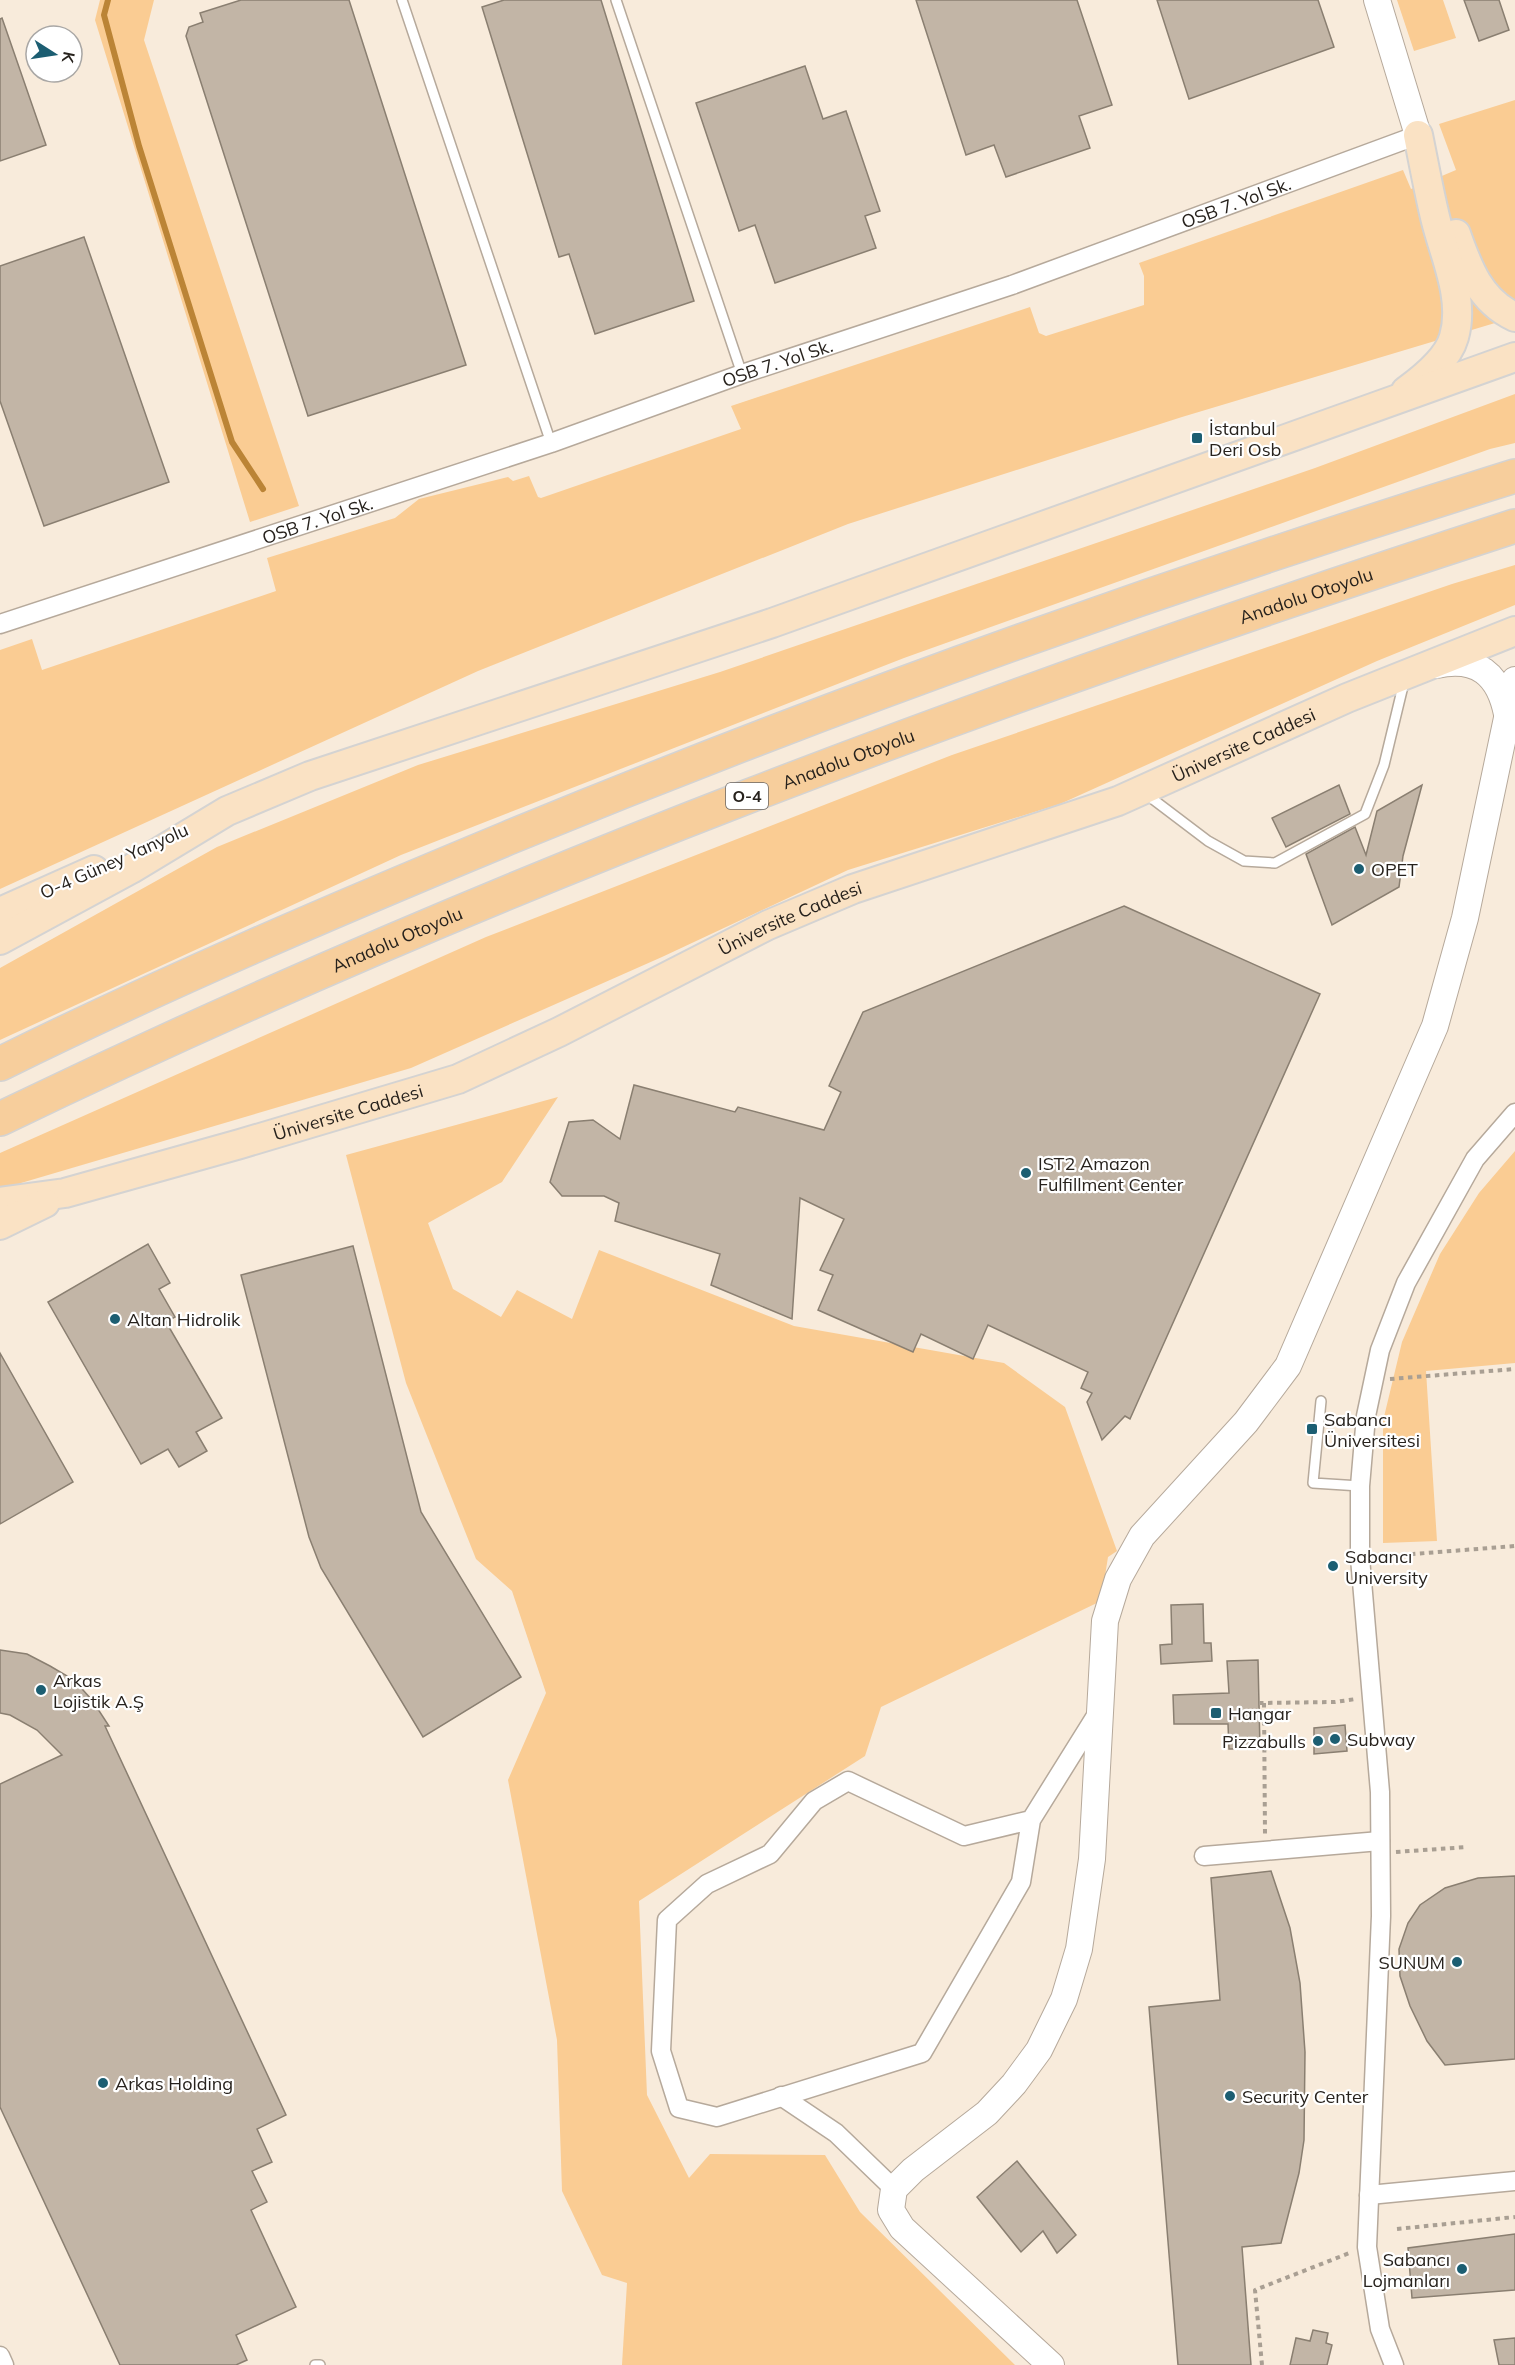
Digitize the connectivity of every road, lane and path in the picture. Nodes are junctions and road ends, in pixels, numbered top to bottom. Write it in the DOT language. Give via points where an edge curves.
graph roads {
  1 [pos="402,0"];
  2 [pos="616,0"];
  3 [pos="1377,0"];
  4 [pos="1418,135"];
  5 [pos="1515,317"];
  6 [pos="1515,357"];
  7 [pos="741,374"];
  8 [pos="1389,404"];
  9 [pos="551,443"];
  10 [pos="1515,476"];
  11 [pos="1515,526"];
  12 [pos="0,624"];
  13 [pos="1515,631"];
  14 [pos="1414,672"];
  15 [pos="1515,680"];
  16 [pos="1508,718"];
  17 [pos="1142,790"];
  18 [pos="227,811"];
  19 [pos="0,912"];
  20 [pos="0,940"];
  21 [pos="0,1064"];
  22 [pos="1515,1113"];
  23 [pos="0,1119"];
  24 [pos="65,1193"];
  25 [pos="0,1202"];
  26 [pos="0,1225"];
  27 [pos="1515,1369"];
  28 [pos="1374,1380"];
  29 [pos="1321,1401"];
  30 [pos="1360,1486"];
  31 [pos="1515,1546"];
  32 [pos="1360,1558"];
  33 [pos="1335,1702"];
  34 [pos="1100,1709"];
  35 [pos="1031,1820"];
  36 [pos="1380,1847"];
  37 [pos="1467,1847"];
  38 [pos="1265,1851"];
  39 [pos="1204,1856"];
  40 [pos="781,2096"];
  41 [pos="1515,2181"];
  42 [pos="894,2189"];
  43 [pos="1369,2195"];
  44 [pos="1515,2217"];
  45 [pos="1397,2229"];
  46 [pos="1367,2247"];
  47 [pos="0,2356"];
  48 [pos="4,2365"];
  49 [pos="1051,2365"];
  50 [pos="1262,2365"];
  51 [pos="1394,2365"];
  1 -- 9 [label="lane"];
  2 -- 7 [label="lane"];
  3 -- 4 [label="street"];
  4 -- 5 [label="main road" via="1476,284 1503,312"];
  4 -- 7 [label="street, OSB 7. Yol Sk." via="1012,285"];
  4 -- 8 [label="main road" via="1458,305 1458,322 1444,356"];
  6 -- 8 [label="main road"];
  7 -- 9 [label="street, OSB 7. Yol Sk."];
  8 -- 18 [label="main road" via="772,623 310,776"];
  9 -- 12 [label="street, OSB 7. Yol Sk."];
  10 -- 21 [label="highway" via="1036,634 684,766 365,897 200,969"];
  11 -- 23 [label="highway, Anadolu Otoyolu / O-4" via="1060,679 738,800 363,954"];
  13 -- 14 [label="main road, Üniversite Caddesi"];
  14 -- 16 [label="street" via="1451,662 1472,665 1491,676 1503,695"];
  14 -- 17 [label="main road, Üniversite Caddesi"];
  14 -- 17 [label="lane" via="1365,814 1275,863 1244,861 1209,841"];
  15 -- 16 [label="street"];
  16 -- 34 [label="street" via="1465,918 1435,1026 1288,1366 1246,1422 1142,1536 1118,1579 1105,1621"];
  17 -- 24 [label="main road, Üniversite Caddesi" via="852,889 768,925 458,1079"];
  18 -- 19 [label="main road, O-4 Güney Yanyolu"];
  18 -- 20 [label="main road"];
  22 -- 28 [label="street" via="1475,1159 1406,1283 1380,1350"];
  24 -- 25 [label="main road"];
  24 -- 26 [label="main road"];
  27 -- 28 [label="path"];
  28 -- 30 [label="street" via="1366,1416"];
  29 -- 30 [label="lane" via="1313,1483"];
  30 -- 32 [label="street"];
  31 -- 32 [label="path"];
  32 -- 36 [label="street" via="1380,1792"];
  33 -- 38 [label="path" via="1262,1703"];
  34 -- 35 [label="street"];
  34 -- 42 [label="street" via="1092,1859 1079,1949 1064,1999 1039,2050 1014,2084 987,2113"];
  35 -- 40 [label="street" via="1021,1882 922,2053"];
  35 -- 40 [label="street" via="964,1836 848,1781 814,1801 770,1854 707,1884 667,1920 661,2051 679,2108 717,2117"];
  36 -- 37 [label="path"];
  36 -- 38 [label="street"];
  36 -- 43 [label="street" via="1382,1916"];
  38 -- 39 [label="street"];
  40 -- 42 [label="street" via="836,2133"];
  41 -- 43 [label="street"];
  42 -- 49 [label="street" via="891,2210 902,2228"];
  43 -- 46 [label="street"];
  44 -- 45 [label="path"];
  46 -- 50 [label="path" via="1256,2290"];
  46 -- 51 [label="street" via="1380,2329"];
  47 -- 48 [label="street"];
}
